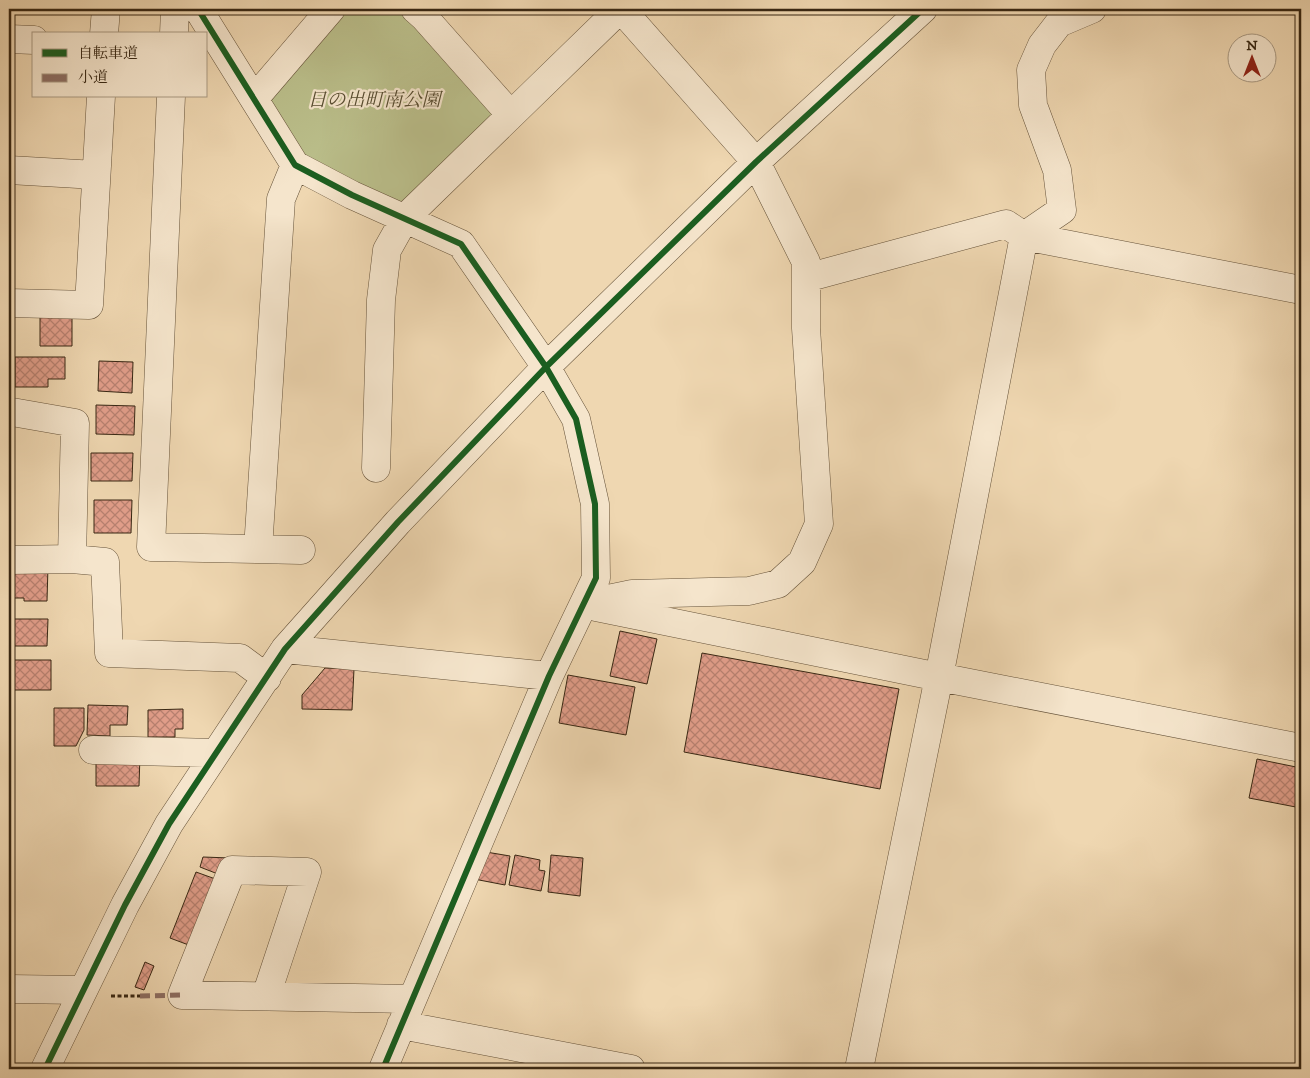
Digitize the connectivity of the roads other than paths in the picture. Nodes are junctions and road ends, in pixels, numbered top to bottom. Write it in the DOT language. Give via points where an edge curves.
graph roads {
  1 [pos="106,9"];
  2 [pos="175,9"];
  3 [pos="198,9"];
  4 [pos="331,9"];
  5 [pos="414,9"];
  6 [pos="620,9"];
  7 [pos="923,9"];
  8 [pos="1092,9"];
  9 [pos="1058,16"];
  10 [pos="104,32"];
  11 [pos="174,32"];
  12 [pos="9,39"];
  13 [pos="32,40"];
  14 [pos="101,98"];
  15 [pos="171,98"];
  16 [pos="254,99"];
  17 [pos="510,114"];
  18 [pos="756,162"];
  19 [pos="295,165"];
  20 [pos="9,170"];
  21 [pos="96,174"];
  22 [pos="405,218"];
  23 [pos="1024,236"];
  24 [pos="806,278"];
  25 [pos="1301,290"];
  26 [pos="9,303"];
  27 [pos="546,367"];
  28 [pos="12,412"];
  29 [pos="376,468"];
  30 [pos="258,549"];
  31 [pos="301,550"];
  32 [pos="72,559"];
  33 [pos="9,560"];
  34 [pos="584,604"];
  35 [pos="285,650"];
  36 [pos="549,676"];
  37 [pos="939,677"];
  38 [pos="267,678"];
  39 [pos="1301,748"];
  40 [pos="92,750"];
  41 [pos="216,753"];
  42 [pos="9,989"];
  43 [pos="82,990"];
  44 [pos="266,996"];
  45 [pos="412,998"];
  46 [pos="401,1025"];
  47 [pos="45,1069"];
  48 [pos="383,1069"];
  49 [pos="630,1069"];
  50 [pos="859,1069"];
  1 -- 10 [label="street"];
  2 -- 11 [label="street"];
  3 -- 16 [label="street"];
  4 -- 16 [label="street"];
  5 -- 17 [label="street"];
  6 -- 17 [label="street"];
  6 -- 18 [label="street"];
  7 -- 18 [label="street"];
  8 -- 9 [label="street"];
  9 -- 23 [label="street" via="1031,70 1033,105 1057,170 1062,210"];
  12 -- 13 [label="street"];
  14 -- 21 [label="street"];
  15 -- 30 [label="street" via="151,546"];
  16 -- 19 [label="street"];
  17 -- 22 [label="street"];
  18 -- 24 [label="street" via="806,262"];
  18 -- 27 [label="street"];
  19 -- 22 [label="street"];
  19 -- 30 [label="street" via="281,199"];
  20 -- 21 [label="street"];
  21 -- 26 [label="street" via="89,305"];
  22 -- 27 [label="street" via="461,244"];
  22 -- 29 [label="street" via="387,250 380,300"];
  23 -- 24 [label="street" via="1006,224"];
  23 -- 25 [label="street"];
  23 -- 37 [label="street"];
  24 -- 34 [label="street" via="806,328 819,524 802,562 778,584 749,591 632,594"];
  27 -- 34 [label="street" via="576,419 595,504 596,578"];
  27 -- 35 [label="street" via="398,522"];
  28 -- 32 [label="street" via="75,423"];
  30 -- 31 [label="street"];
  32 -- 33 [label="street"];
  32 -- 38 [label="street" via="105,562 109,653 240,658"];
  34 -- 36 [label="street"];
  34 -- 37 [label="street"];
  35 -- 36 [label="street"];
  35 -- 38 [label="street"];
  36 -- 45 [label="street"];
  37 -- 39 [label="street"];
  37 -- 50 [label="street"];
  38 -- 41 [label="street"];
  40 -- 41 [label="street"];
  41 -- 43 [label="street" via="169,824"];
  42 -- 43 [label="street"];
  43 -- 47 [label="street"];
  44 -- 44 [label="street" via="182,994 232,870 307,872"];
  44 -- 45 [label="street"];
  45 -- 46 [label="street"];
  46 -- 48 [label="street"];
  46 -- 49 [label="street"];
}
